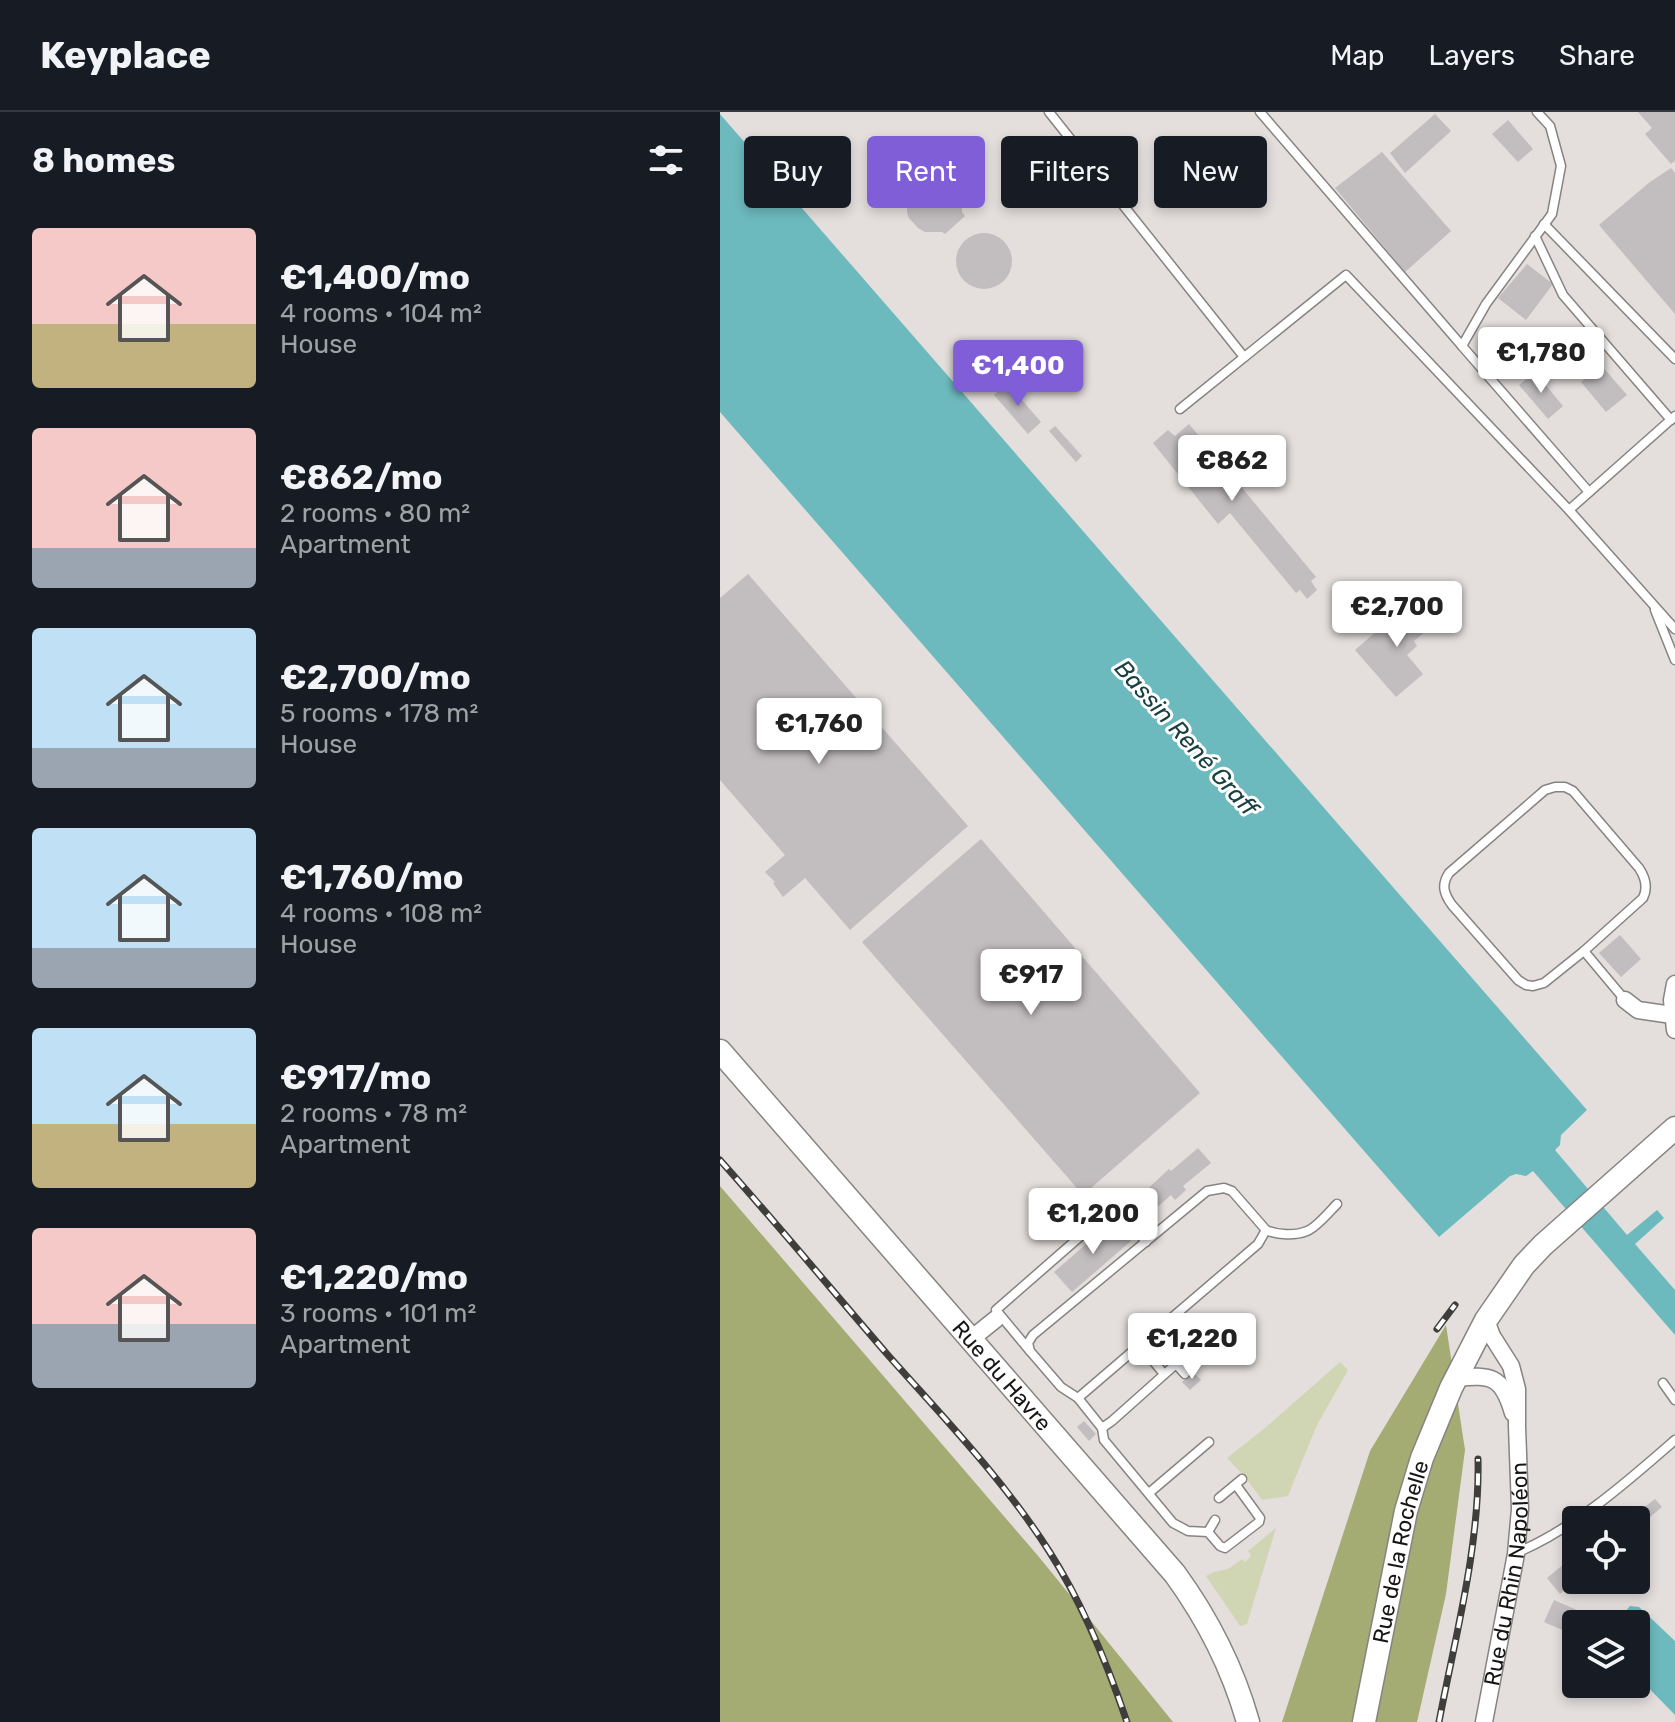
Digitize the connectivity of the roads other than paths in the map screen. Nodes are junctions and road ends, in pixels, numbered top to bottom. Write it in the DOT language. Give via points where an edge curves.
graph roads {
  1 [pos="1049,112"];
  2 [pos="1260,112"];
  3 [pos="1537,112"];
  4 [pos="1544,224"];
  5 [pos="1535,236"];
  6 [pos="1462,346"];
  7 [pos="1244,357"];
  8 [pos="1675,359"];
  9 [pos="1180,409"];
  10 [pos="1673,418"];
  11 [pos="1589,492"];
  12 [pos="1569,510"];
  13 [pos="1652,602"];
  14 [pos="1675,629"];
  15 [pos="1675,660"];
  16 [pos="1584,951"];
  17 [pos="1675,984"];
  18 [pos="1625,1000"];
  19 [pos="1674,1022"];
  20 [pos="720,1051"];
  21 [pos="1675,1128"];
  22 [pos="1337,1204"];
  23 [pos="1266,1230"];
  24 [pos="1146,1242"];
  25 [pos="998,1317"];
  26 [pos="1486,1320"];
  27 [pos="971,1339"];
  28 [pos="1140,1345"];
  29 [pos="1030,1351"];
  30 [pos="1164,1374"];
  31 [pos="1185,1374"];
  32 [pos="1453,1383"];
  33 [pos="1663,1383"];
  34 [pos="1078,1398"];
  35 [pos="1675,1400"];
  36 [pos="1517,1426"];
  37 [pos="1102,1428"];
  38 [pos="1675,1440"];
  39 [pos="1209,1442"];
  40 [pos="1149,1493"];
  41 [pos="1219,1498"];
  42 [pos="1215,1520"];
  43 [pos="1208,1532"];
  44 [pos="1516,1554"];
  45 [pos="1248,1722"];
  46 [pos="1364,1722"];
  47 [pos="1484,1722"];
  1 -- 7 [label="lane"];
  2 -- 6 [label="lane"];
  3 -- 4 [label="lane" via="1550,126 1561,166 1552,214"];
  4 -- 5 [label="lane"];
  4 -- 8 [label="lane"];
  5 -- 6 [label="lane"];
  5 -- 10 [label="lane" via="1563,295"];
  6 -- 11 [label="lane"];
  7 -- 9 [label="lane"];
  7 -- 12 [label="lane" via="1346,275"];
  10 -- 11 [label="lane"];
  11 -- 12 [label="lane"];
  12 -- 13 [label="lane"];
  13 -- 14 [label="lane"];
  13 -- 15 [label="lane"];
  16 -- 16 [label="lane" via="1643,898 1645,883 1639,868 1573,791 1555,787 1449,873 1444,886 1452,905 1526,985 1544,983"];
  16 -- 18 [label="lane"];
  17 -- 19 [label="street"];
  18 -- 19 [label="street"];
  20 -- 27 [label="main road, Rue du Havre"];
  21 -- 26 [label="main road" via="1524,1265"];
  22 -- 23 [label="lane" via="1308,1231"];
  23 -- 24 [label="lane" via="1232,1191 1214,1189"];
  23 -- 28 [label="lane" via="1258,1244"];
  24 -- 25 [label="lane" via="1123,1215 1107,1213 996,1310"];
  24 -- 29 [label="lane" via="1033,1335"];
  25 -- 27 [label="street"];
  25 -- 29 [label="lane"];
  26 -- 32 [label="main road"];
  26 -- 36 [label="street, Rue du Rhin Napoléon" via="1515,1378"];
  27 -- 45 [label="main road, Rue du Havre" via="1184,1586 1217,1643"];
  28 -- 30 [label="lane"];
  28 -- 34 [label="lane"];
  29 -- 34 [label="lane" via="1061,1387"];
  30 -- 31 [label="lane" via="1176,1364"];
  30 -- 37 [label="lane"];
  32 -- 36 [label="street, Rue du Rhin Napoléon" via="1479,1375 1494,1380 1505,1392"];
  32 -- 46 [label="main road, Rue de la Rochelle" via="1408,1499"];
  33 -- 35 [label="lane"];
  34 -- 37 [label="lane"];
  36 -- 44 [label="street, Rue du Rhin Napoléon"];
  37 -- 40 [label="lane" via="1104,1440"];
  38 -- 44 [label="lane" via="1563,1529"];
  39 -- 40 [label="lane"];
  40 -- 43 [label="lane" via="1173,1523 1188,1531"];
  41 -- 43 [label="lane" via="1239,1482 1259,1522 1225,1548"];
  42 -- 43 [label="lane"];
  44 -- 47 [label="street, Rue du Rhin Napoléon"];
}
